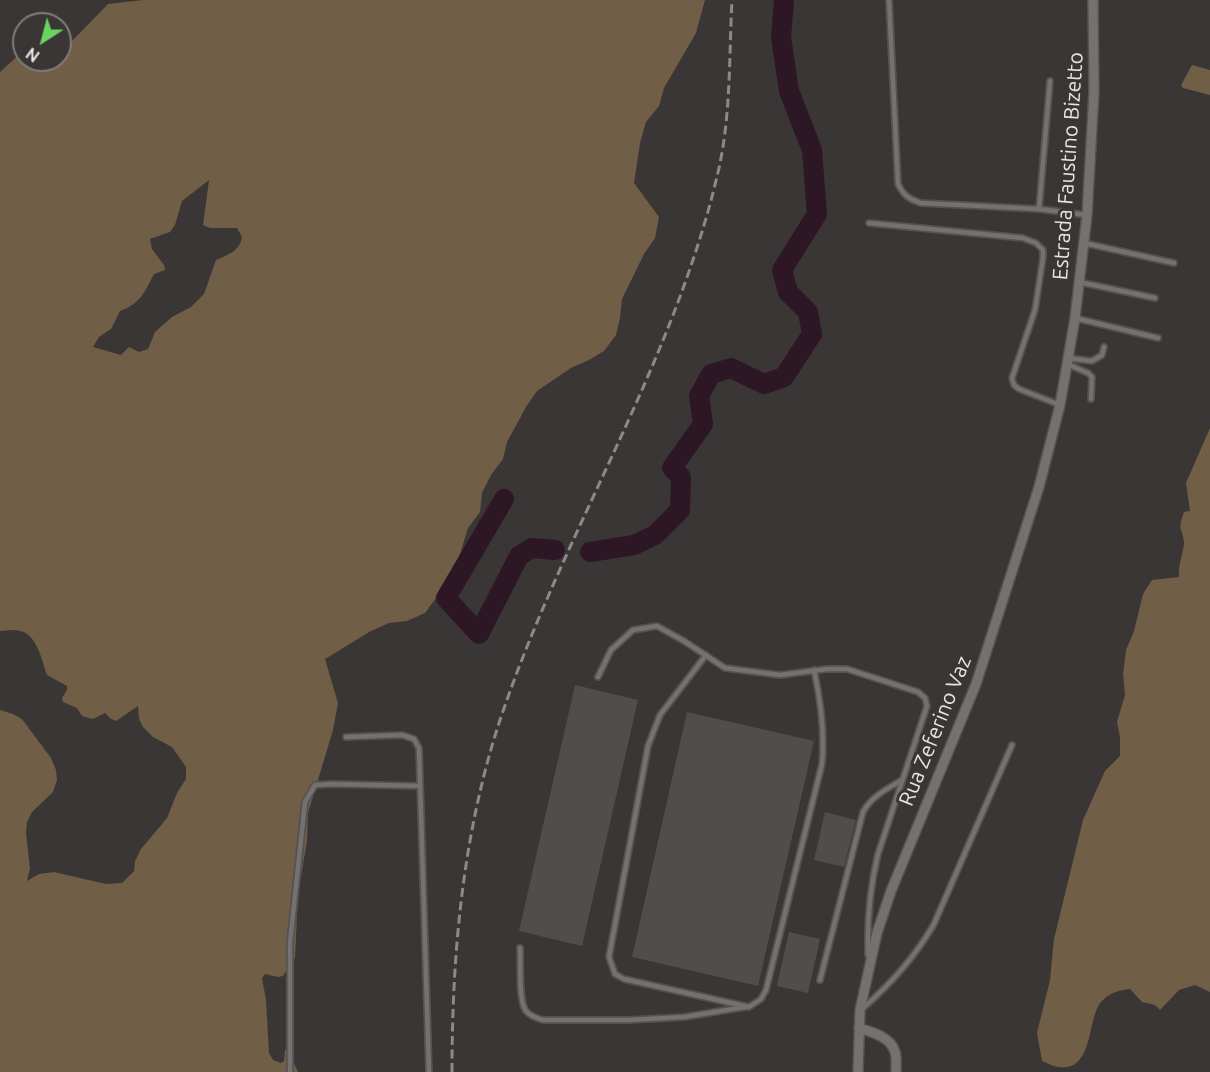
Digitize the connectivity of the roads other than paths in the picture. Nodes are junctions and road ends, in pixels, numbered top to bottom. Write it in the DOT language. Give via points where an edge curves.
graph roads {
  1 [pos="889,0"];
  2 [pos="1093,0"];
  3 [pos="1050,81"];
  4 [pos="1039,209"];
  5 [pos="1087,215"];
  6 [pos="869,223"];
  7 [pos="1084,243"];
  8 [pos="1174,263"];
  9 [pos="1079,282"];
  10 [pos="1155,298"];
  11 [pos="1075,318"];
  12 [pos="1158,338"];
  13 [pos="1104,346"];
  14 [pos="1067,361"];
  15 [pos="1091,399"];
  16 [pos="1060,405"];
  17 [pos="706,655"];
  18 [pos="814,670"];
  19 [pos="598,677"];
  20 [pos="346,737"];
  21 [pos="1012,745"];
  22 [pos="902,780"];
  23 [pos="420,786"];
  24 [pos="520,948"];
  25 [pos="869,967"];
  26 [pos="820,980"];
  27 [pos="749,1007"];
  28 [pos="860,1010"];
  29 [pos="859,1028"];
  30 [pos="290,1072"];
  31 [pos="429,1072"];
  32 [pos="858,1072"];
  33 [pos="896,1072"];
  1 -- 4 [label="lane" via="898,184 903,194 921,203"];
  2 -- 5 [label="street, Estrada Faustino Bizetto" via="1094,92"];
  3 -- 4 [label="lane"];
  4 -- 5 [label="lane"];
  5 -- 7 [label="street, Estrada Faustino Bizetto"];
  6 -- 16 [label="lane" via="1023,238 1036,243 1043,250 1043,258 1035,310 1012,378 1019,389"];
  7 -- 8 [label="lane"];
  7 -- 9 [label="street, Estrada Faustino Bizetto"];
  9 -- 10 [label="lane"];
  9 -- 11 [label="street, Estrada Faustino Bizetto"];
  11 -- 12 [label="lane"];
  11 -- 14 [label="street, Estrada Faustino Bizetto"];
  13 -- 14 [label="lane" via="1102,355 1092,361"];
  14 -- 15 [label="lane" via="1092,377"];
  14 -- 16 [label="street, Estrada Faustino Bizetto"];
  16 -- 25 [label="street, Rua Zeferino Vaz" via="1039,487 975,684 891,891"];
  17 -- 18 [label="lane" via="725,668 780,675"];
  17 -- 19 [label="lane" via="657,626 633,630 611,650"];
  17 -- 27 [label="lane" via="660,715 648,746 609,957 615,974 624,979"];
  18 -- 22 [label="lane" via="847,669 918,692 925,698 927,706"];
  18 -- 27 [label="lane" via="822,703 822,765 766,990"];
  20 -- 23 [label="lane" via="402,735 414,739 419,748"];
  21 -- 28 [label="lane" via="922,945 892,982"];
  22 -- 25 [label="lane" via="872,879"];
  22 -- 26 [label="lane" via="868,802 863,812"];
  23 -- 30 [label="lane" via="315,785 309,793 290,942"];
  23 -- 31 [label="lane"];
  24 -- 27 [label="lane" via="523,1004 535,1018 629,1020"];
  25 -- 28 [label="street, Rua Zeferino Vaz"];
  28 -- 29 [label="street, Rua Zeferino Vaz"];
  29 -- 32 [label="street, Rua Zeferino Vaz"];
  29 -- 33 [label="street" via="890,1043 896,1052"];
}
